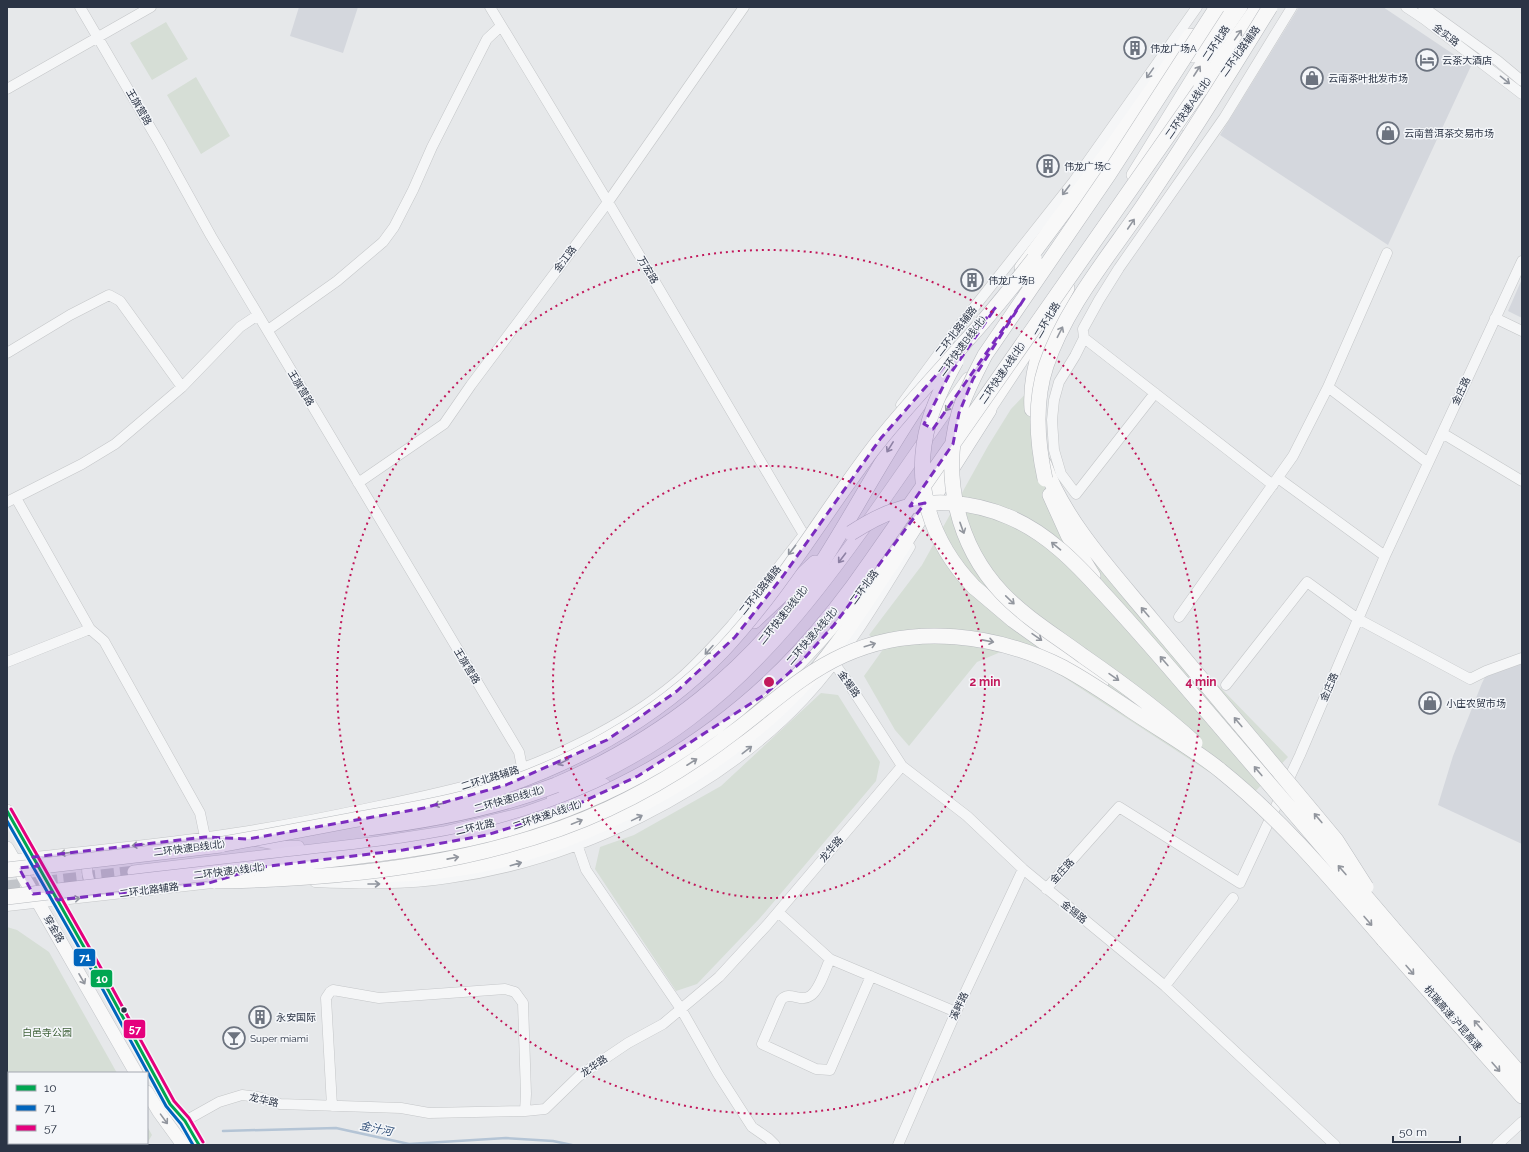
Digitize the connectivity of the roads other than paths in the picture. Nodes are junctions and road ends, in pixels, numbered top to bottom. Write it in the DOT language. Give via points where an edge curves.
graph roads {
  1 [pos="80,7"];
  2 [pos="151,7"];
  3 [pos="490,7"];
  4 [pos="744,7"];
  5 [pos="1197,7"];
  6 [pos="1227,7"];
  7 [pos="1241,7"];
  8 [pos="1247,7"];
  9 [pos="1258,7"];
  10 [pos="1271,7"];
  11 [pos="1292,7"];
  12 [pos="1406,7"];
  13 [pos="1424,7"];
  14 [pos="1217,15"];
  15 [pos="501,26"];
  16 [pos="98,38"];
  17 [pos="1522,82"];
  18 [pos="7,89"];
  19 [pos="1522,94"];
  20 [pos="608,202"];
  21 [pos="1090,247"];
  22 [pos="1387,253"];
  23 [pos="1522,261"];
  24 [pos="996,307"];
  25 [pos="258,315"];
  26 [pos="1495,318"];
  27 [pos="268,330"];
  28 [pos="1522,331"];
  29 [pos="1084,338"];
  30 [pos="7,353"];
  31 [pos="182,387"];
  32 [pos="1328,387"];
  33 [pos="1155,393"];
  34 [pos="989,410"];
  35 [pos="1442,432"];
  36 [pos="1428,462"];
  37 [pos="1275,481"];
  38 [pos="1522,481"];
  39 [pos="358,483"];
  40 [pos="11,500"];
  41 [pos="804,534"];
  42 [pos="1385,556"];
  43 [pos="1125,616"];
  44 [pos="1179,618"];
  45 [pos="1358,619"];
  46 [pos="90,629"];
  47 [pos="1522,658"];
  48 [pos="7,662"];
  49 [pos="711,662"];
  50 [pos="834,663"];
  51 [pos="1226,685"];
  52 [pos="1201,756"];
  53 [pos="902,766"];
  54 [pos="522,768"];
  55 [pos="7,811"];
  56 [pos="1293,837"];
  57 [pos="208,841"];
  58 [pos="577,844"];
  59 [pos="300,849"];
  60 [pos="105,853"];
  61 [pos="33,857"];
  62 [pos="9,859"];
  63 [pos="134,868"];
  64 [pos="1022,869"];
  65 [pos="310,877"];
  66 [pos="209,883"];
  67 [pos="1046,889"];
  68 [pos="108,890"];
  69 [pos="7,897"];
  70 [pos="1233,898"];
  71 [pos="57,900"];
  72 [pos="38,903"];
  73 [pos="7,906"];
  74 [pos="778,912"];
  75 [pos="1390,936"];
  76 [pos="830,959"];
  77 [pos="871,976"];
  78 [pos="1165,986"];
  79 [pos="680,1010"];
  80 [pos="956,1012"];
  81 [pos="135,1072"];
  82 [pos="1522,1076"];
  83 [pos="148,1094"];
  84 [pos="1522,1096"];
  85 [pos="332,1106"];
  86 [pos="525,1111"];
  87 [pos="185,1121"];
  88 [pos="1522,1122"];
  89 [pos="182,1145"];
  90 [pos="199,1145"];
  91 [pos="776,1145"];
  92 [pos="898,1145"];
  93 [pos="1335,1145"];
  94 [pos="1497,1145"];
  1 -- 16 [label="street, 王旗营路"];
  2 -- 16 [label="street"];
  3 -- 15 [label="street, 万宏路"];
  4 -- 20 [label="street, 金江路"];
  5 -- 41 [label="street, 二环北路辅路, one-way" via="1078,175 945,345"];
  6 -- 14 [label="main road, 二环北路"];
  7 -- 14 [label="main road, 二环北路"];
  8 -- 14 [label="main road" via="1235,18"];
  68 -- 9 [label="highway, 二环快速A线(北), one-way, bridge" via="388,852 500,831 563,811 620,786 676,754 727,718 789,662 847,594"];
  10 -- 21 [label="street, 二环北路辅路" via="1226,71 1128,194"];
  43 -- 10 [label="highway, one-way, bridge" via="1074,546 1049,491 1042,467 1038,430 1042,380 1053,346 1071,312 1179,151"];
  11 -- 29 [label="street" via="1224,118 1119,268 1083,329"];
  12 -- 19 [label="street, 金实路, one-way"];
  13 -- 17 [label="street, 金实路" via="1498,61"];
  21 -- 14 [label="main road, 二环北路, one-way" via="1170,114"];
  14 -- 24 [label="highway, bridge"];
  14 -- 56 [label="highway, one-way, bridge" via="978,367 956,424 952,446 952,478 957,509 968,542 984,570 1002,592 1030,618 1128,687 1174,724"];
  14 -- 57 [label="highway, 二环快速B线(北), one-way, bridge" via="1095,170 920,402 802,593 755,649 709,692 660,729 626,750 572,778 518,798 420,820"];
  14 -- 59 [label="main road, 二环北路, one-way" via="845,554 778,636 730,686 690,719 640,753 553,796 502,813 450,826"];
  15 -- 20 [label="street, 万宏路"];
  15 -- 27 [label="street" via="487,39 410,196 383,242 337,281"];
  16 -- 18 [label="street"];
  16 -- 25 [label="street, 王旗营路"];
  20 -- 39 [label="street, 金江路" via="444,424"];
  20 -- 41 [label="street, 万宏路"];
  21 -- 34 [label="main road, 二环北路" via="1038,335"];
  75 -- 21 [label="highway, one-way, bridge" via="1378,908 1342,848 1102,560 1068,510 1045,466 1032,412 1037,364 1051,321"];
  22 -- 32 [label="street"];
  23 -- 26 [label="street, 金庄路"];
  24 -- 49 [label="highway, bridge" via="881,438 772,592"];
  24 -- 52 [label="highway, one-way, bridge" via="957,360 940,392 929,422 923,451 923,478 927,505 940,540 960,572 997,607"];
  25 -- 27 [label="street, 王旗营路"];
  25 -- 31 [label="street" via="240,327"];
  26 -- 28 [label="street"];
  26 -- 35 [label="street, 金庄路"];
  27 -- 39 [label="street, 王旗营路"];
  29 -- 33 [label="street"];
  29 -- 33 [label="street" via="1059,382 1052,420 1054,450 1061,474 1076,494"];
  30 -- 31 [label="street" via="109,295 120,301"];
  31 -- 40 [label="street" via="115,444"];
  32 -- 36 [label="street"];
  32 -- 37 [label="street" via="1293,456"];
  33 -- 37 [label="street"];
  34 -- 50 [label="street, 二环北路辅路" via="899,565"];
  34 -- 59 [label="main road, 二环北路" via="900,538 826,635 782,680 724,724 682,749 620,779 523,814 423,837"];
  34 -- 65 [label="highway, bridge" via="846,632 811,677 774,713 726,752 671,788 612,819 546,846 496,861 451,870"];
  35 -- 36 [label="street, 金庄路"];
  35 -- 38 [label="street"];
  36 -- 42 [label="street, 金庄路"];
  37 -- 42 [label="street"];
  37 -- 44 [label="street"];
  39 -- 54 [label="street, 王旗营路" via="519,752"];
  40 -- 46 [label="street"];
  41 -- 54 [label="street, 二环北路辅路, one-way" via="726,631 676,683 615,724"];
  42 -- 45 [label="street, 金庄路"];
  43 -- 49 [label="highway, one-way, bridge" via="1065,554 1021,523 978,508 925,503 894,510 852,533 809,569"];
  75 -- 43 [label="highway, one-way, bridge"];
  45 -- 47 [label="street" via="1470,679"];
  45 -- 51 [label="street" via="1307,582"];
  45 -- 67 [label="street, 金庄路" via="1300,755 1240,883 1119,807"];
  46 -- 48 [label="street"];
  46 -- 57 [label="street" via="104,641 200,813"];
  49 -- 57 [label="highway, one-way, bridge" via="667,699 623,730 560,763 506,786 424,808"];
  50 -- 53 [label="street, 金锡路"];
  58 -- 50 [label="street, 二环北路辅路, one-way" via="657,808 724,767 785,717"];
  52 -- 56 [label="highway, bridge" via="1245,791"];
  65 -- 52 [label="highway, one-way, bridge" via="449,859 510,845 569,826 626,800 684,767 824,665 865,646 899,638 936,636 974,639 1009,646 1043,658 1086,680"];
  53 -- 64 [label="street, 金锡路" via="967,816"];
  53 -- 74 [label="street, 龙华路"];
  54 -- 57 [label="street, 二环北路辅路" via="409,800"];
  55 -- 61 [label="main road, 穿金路"];
  56 -- 75 [label="highway, one-way, bridge"];
  57 -- 59 [label="street" via="235,837"];
  57 -- 60 [label="highway, 二环快速B线(北), one-way, bridge"];
  66 -- 58 [label="street, 二环北路辅路, one-way" via="248,880 376,884 424,881 506,867"];
  58 -- 79 [label="street" via="586,870"];
  59 -- 63 [label="main road, 二环北路"];
  59 -- 66 [label="street" via="240,875"];
  60 -- 61 [label="street, one-way"];
  60 -- 62 [label="highway, 二环快速B线(北), bridge"];
  60 -- 68 [label="street" via="99,850 92,855 87,872 94,888 100,893"];
  61 -- 62 [label="street"];
  61 -- 71 [label="main road, 穿金路"];
  62 -- 72 [label="main road, 穿金路"];
  64 -- 67 [label="street, 金锡路"];
  64 -- 80 [label="street, 溪畔路"];
  65 -- 68 [label="highway, bridge"];
  66 -- 68 [label="street, 二环北路辅路"];
  67 -- 78 [label="street, 金锡路"];
  68 -- 69 [label="highway, bridge"];
  71 -- 68 [label="street, 二环北路辅路, one-way"];
  70 -- 78 [label="street"];
  71 -- 72 [label="street, 二环北路辅路"];
  71 -- 87 [label="main road, 穿金路" via="170,1104"];
  72 -- 73 [label="street, 二环北路辅路"];
  72 -- 81 [label="main road, 穿金路, one-way"];
  74 -- 76 [label="street"];
  74 -- 79 [label="street, 龙华路" via="718,977"];
  82 -- 75 [label="highway, 杭瑞高速;沪昆高速, one-way"];
  75 -- 84 [label="highway, 杭瑞高速;沪昆高速, one-way"];
  76 -- 77 [label="street"];
  76 -- 77 [label="street" via="810,996 802,998 790,995 781,1000 762,1044 816,1069 830,1070"];
  77 -- 80 [label="street"];
  78 -- 93 [label="street, 金锡路"];
  79 -- 86 [label="street, 龙华路" via="578,1076 544,1109"];
  79 -- 91 [label="street" via="752,1127"];
  80 -- 92 [label="street, 溪畔路"];
  83 -- 89 [label="main road, one-way"];
  85 -- 86 [label="street, 龙华路" via="401,1108 429,1112"];
  85 -- 86 [label="street" via="326,998 330,992 333,990 379,998 505,988 515,992 523,1003"];
  85 -- 87 [label="street, 龙华路" via="280,1104 242,1095 219,1102"];
  87 -- 90 [label="main road, 穿金路"];
  88 -- 94 [label="street"];
}
